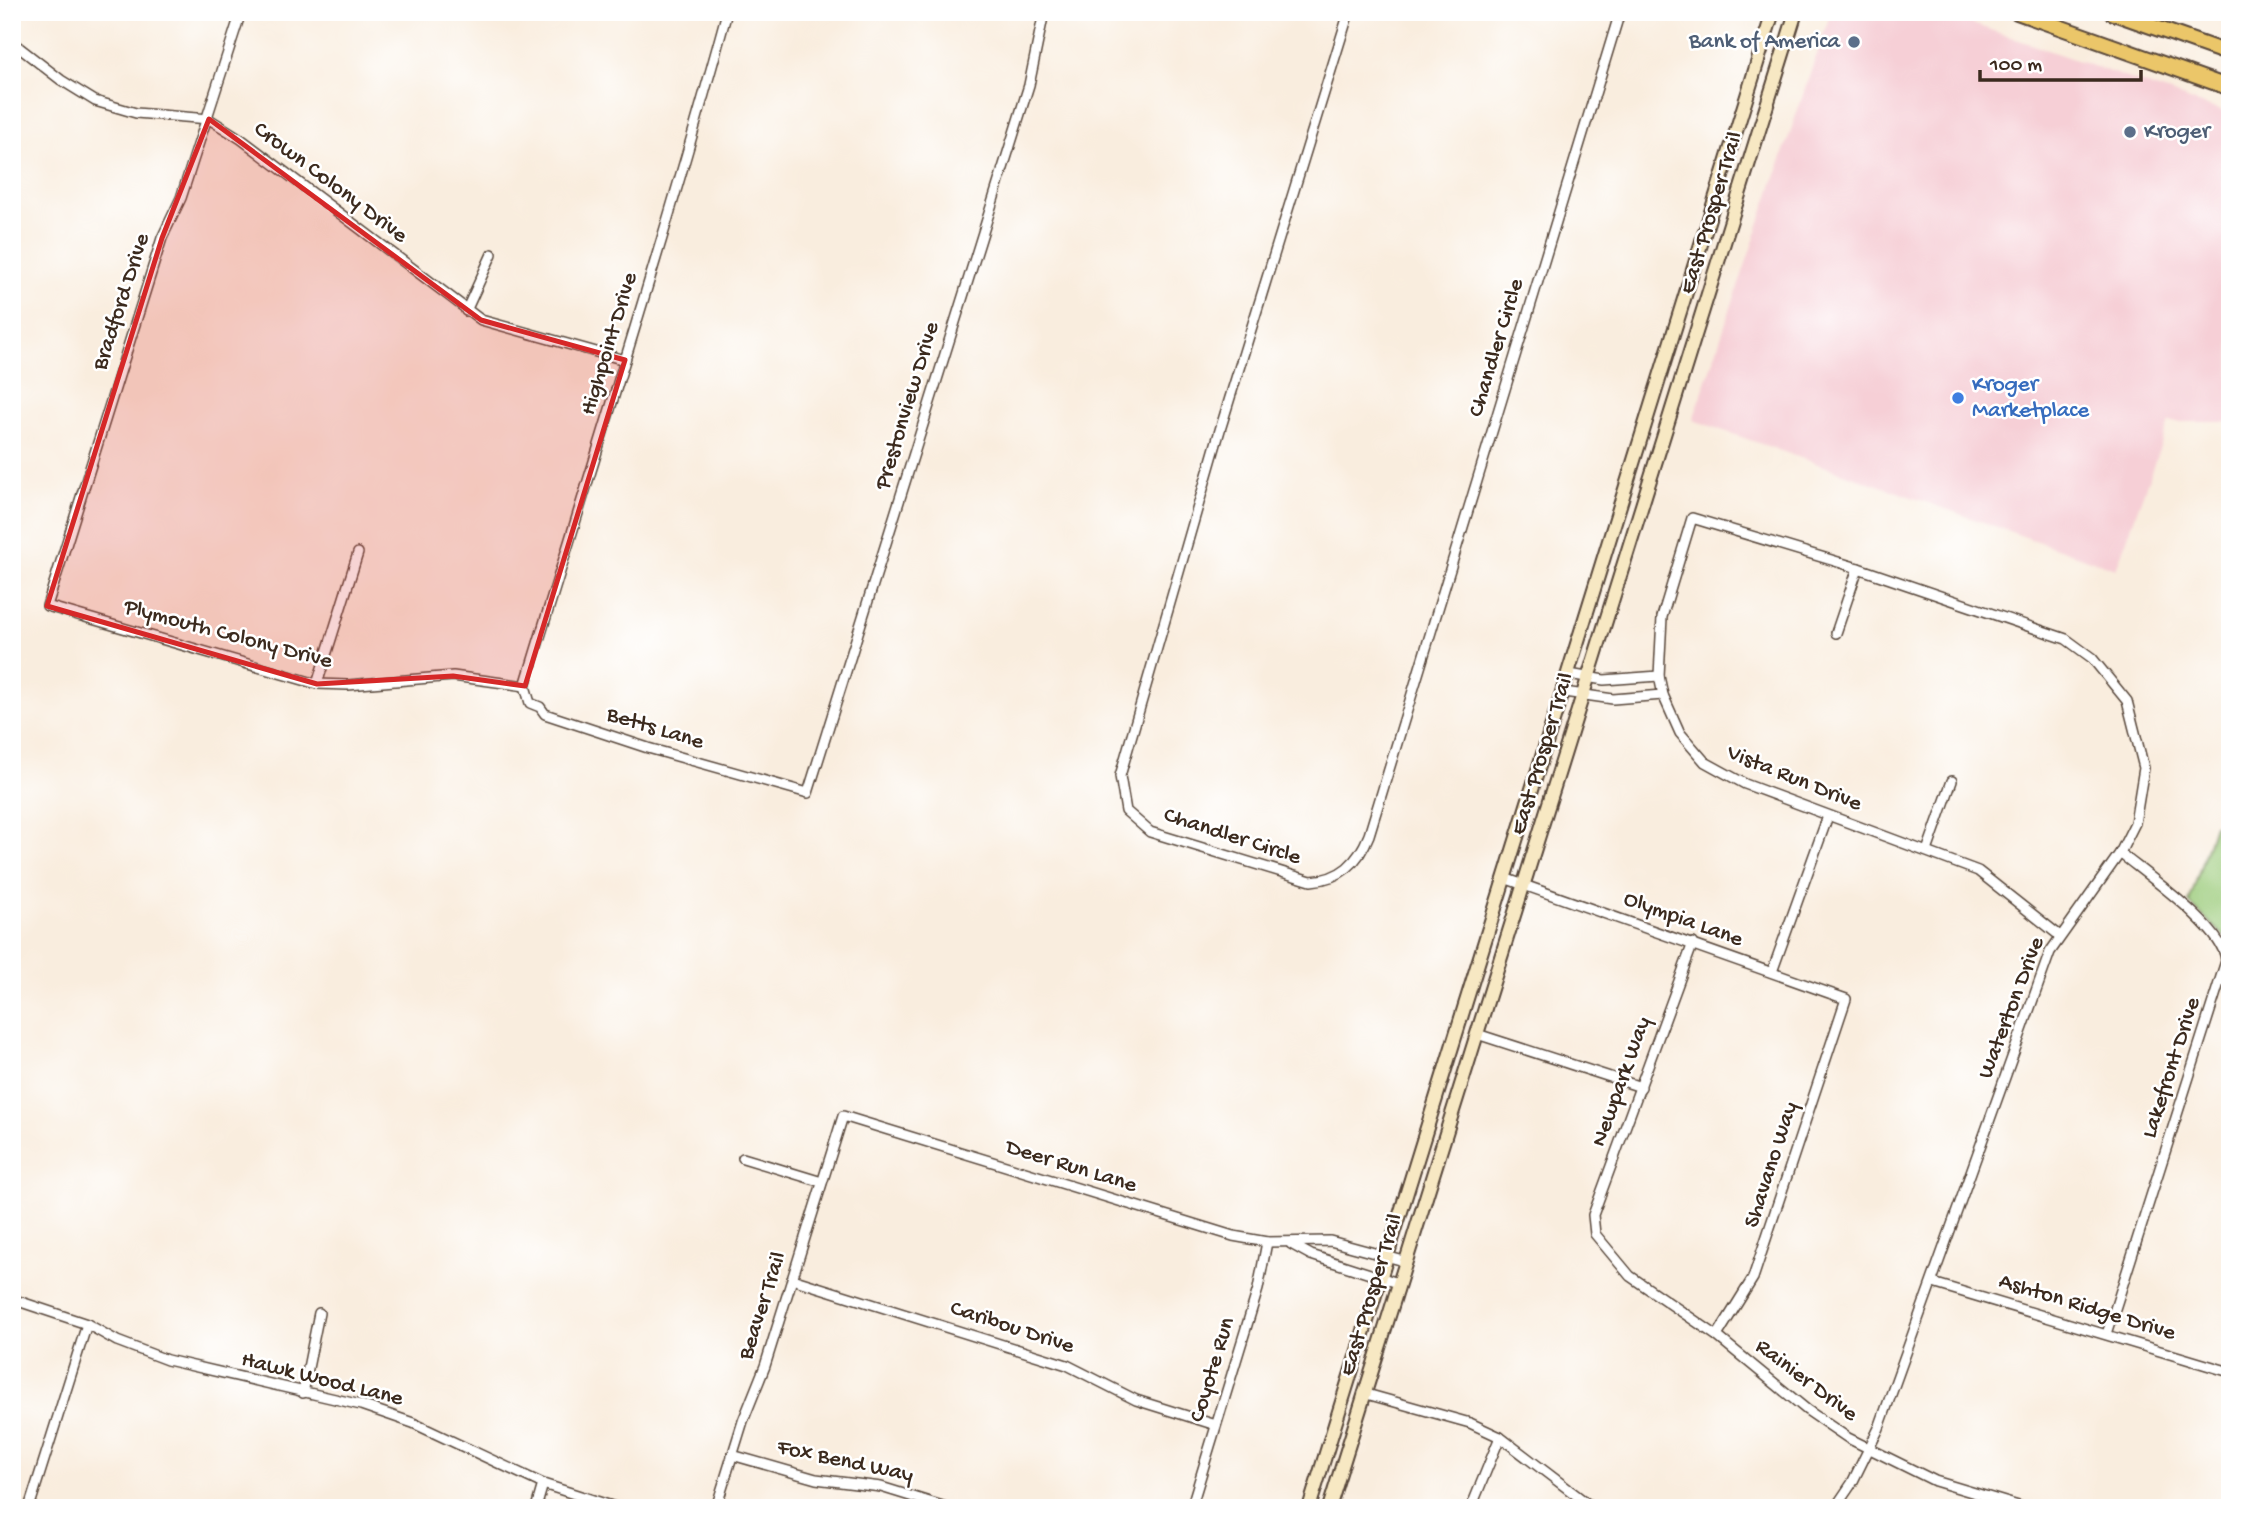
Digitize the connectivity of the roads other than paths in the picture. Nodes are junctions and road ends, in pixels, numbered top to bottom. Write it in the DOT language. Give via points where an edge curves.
graph roads {
  1 [pos="241,12"];
  2 [pos="727,12"];
  3 [pos="1044,12"];
  4 [pos="1349,12"];
  5 [pos="1620,12"];
  6 [pos="1773,12"];
  7 [pos="1796,12"];
  8 [pos="2017,12"];
  9 [pos="2110,12"];
  10 [pos="12,42"];
  11 [pos="2230,54"];
  12 [pos="2230,88"];
  13 [pos="209,119"];
  14 [pos="1709,218"];
  15 [pos="1729,225"];
  16 [pos="492,254"];
  17 [pos="466,311"];
  18 [pos="625,360"];
  19 [pos="1692,518"];
  20 [pos="358,553"];
  21 [pos="1858,568"];
  22 [pos="47,606"];
  23 [pos="1836,633"];
  24 [pos="1569,674"];
  25 [pos="1659,676"];
  26 [pos="1588,677"];
  27 [pos="317,684"];
  28 [pos="525,686"];
  29 [pos="1564,692"];
  30 [pos="1583,695"];
  31 [pos="1663,695"];
  32 [pos="1952,781"];
  33 [pos="791,789"];
  34 [pos="1828,816"];
  35 [pos="1927,850"];
  36 [pos="2120,853"];
  37 [pos="1507,879"];
  38 [pos="1524,884"];
  39 [pos="2060,936"];
  40 [pos="1693,943"];
  41 [pos="1772,972"];
  42 [pos="1846,999"];
  43 [pos="1477,1034"];
  44 [pos="1640,1087"];
  45 [pos="843,1116"];
  46 [pos="743,1158"];
  47 [pos="822,1182"];
  48 [pos="1595,1234"];
  49 [pos="1268,1242"];
  50 [pos="1289,1243"];
  51 [pos="1387,1255"];
  52 [pos="1404,1261"];
  53 [pos="1380,1277"];
  54 [pos="792,1279"];
  55 [pos="1398,1283"];
  56 [pos="1933,1283"];
  57 [pos="12,1299"];
  58 [pos="319,1313"];
  59 [pos="88,1324"];
  60 [pos="2107,1334"];
  61 [pos="1717,1336"];
  62 [pos="2230,1372"];
  63 [pos="303,1393"];
  64 [pos="1363,1393"];
  65 [pos="1216,1426"];
  66 [pos="1500,1437"];
  67 [pos="1870,1449"];
  68 [pos="732,1455"];
  69 [pos="543,1483"];
  70 [pos="29,1508"];
  71 [pos="536,1508"];
  72 [pos="618,1508"];
  73 [pos="716,1508"];
  74 [pos="949,1508"];
  75 [pos="1191,1508"];
  76 [pos="1309,1508"];
  77 [pos="1329,1508"];
  78 [pos="1471,1508"];
  79 [pos="1593,1508"];
  80 [pos="1835,1508"];
  81 [pos="2025,1508"];
  1 -- 13 [label="street, Bradford Drive"];
  2 -- 18 [label="street, Highpoint Drive"];
  3 -- 33 [label="street, Prestonview Drive" via="1029,85 832,723 808,793"];
  4 -- 5 [label="street, Chandler Circle" via="1220,430 1121,776 1126,811 1150,832 1311,881 1343,872 1361,855"];
  6 -- 14 [label="main road, East Prosper Trail"];
  7 -- 15 [label="main road, East Prosper Trail"];
  8 -- 12 [label="main road"];
  9 -- 11 [label="main road"];
  10 -- 13 [label="street, Crown Colony Drive" via="95,101 136,113"];
  13 -- 17 [label="street, Crown Colony Drive"];
  13 -- 22 [label="street, Bradford Drive" via="162,238"];
  14 -- 15 [label="main road"];
  14 -- 24 [label="main road, East Prosper Trail"];
  15 -- 26 [label="main road, East Prosper Trail"];
  16 -- 17 [label="street"];
  17 -- 18 [label="street, Crown Colony Drive" via="496,326"];
  18 -- 28 [label="street, Highpoint Drive"];
  19 -- 21 [label="street, Waterton Drive"];
  19 -- 25 [label="street, Vista Run Drive" via="1662,617"];
  20 -- 27 [label="street"];
  21 -- 23 [label="street"];
  21 -- 36 [label="street, Waterton Drive" via="2066,639 2092,658 2127,701 2144,768 2135,823"];
  22 -- 27 [label="street, Plymouth Colony Drive"];
  24 -- 26 [label="street"];
  24 -- 29 [label="main road, East Prosper Trail"];
  25 -- 26 [label="street" via="1634,680"];
  25 -- 31 [label="street, Vista Run Drive"];
  26 -- 30 [label="main road, East Prosper Trail"];
  27 -- 28 [label="street, Plymouth Colony Drive" via="453,676"];
  28 -- 33 [label="street, Betts Lane" via="530,703 545,714"];
  29 -- 30 [label="street"];
  29 -- 37 [label="main road, East Prosper Trail"];
  30 -- 31 [label="street" via="1637,699"];
  30 -- 38 [label="main road, East Prosper Trail"];
  31 -- 34 [label="street, Vista Run Drive" via="1680,733 1705,762 1745,784"];
  32 -- 35 [label="street"];
  34 -- 35 [label="street, Vista Run Drive"];
  34 -- 41 [label="street"];
  35 -- 39 [label="street, Vista Run Drive" via="1978,871"];
  36 -- 39 [label="street, Waterton Drive"];
  36 -- 60 [label="street, Lakefront Drive" via="2177,899 2220,942 2226,961"];
  37 -- 38 [label="street, Olympia Lane"];
  37 -- 51 [label="main road, East Prosper Trail"];
  38 -- 40 [label="street, Olympia Lane"];
  38 -- 43 [label="main road, East Prosper Trail"];
  39 -- 56 [label="street, Waterton Drive" via="2050,952"];
  40 -- 41 [label="street, Olympia Lane"];
  40 -- 44 [label="street, Newpark Way"];
  41 -- 42 [label="street, Olympia Lane"];
  42 -- 61 [label="street, Shavano Way" via="1754,1278"];
  43 -- 44 [label="street"];
  43 -- 52 [label="main road, East Prosper Trail"];
  44 -- 48 [label="street, Newpark Way" via="1593,1215"];
  45 -- 47 [label="street, Beaver Trail"];
  45 -- 49 [label="street, Deer Run Lane" via="1192,1225"];
  46 -- 47 [label="street"];
  47 -- 54 [label="street, Beaver Trail"];
  48 -- 61 [label="street, Rainier Drive" via="1630,1276"];
  49 -- 50 [label="street, Deer Run Lane"];
  49 -- 65 [label="street, Coyote Run"];
  50 -- 51 [label="street, Deer Run Lane" via="1330,1241"];
  50 -- 53 [label="street, Deer Run Lane" via="1311,1255"];
  51 -- 52 [label="street, Deer Run Lane"];
  51 -- 53 [label="main road, East Prosper Trail"];
  52 -- 55 [label="main road, East Prosper Trail"];
  53 -- 55 [label="street, Deer Run Lane"];
  53 -- 76 [label="main road, East Prosper Trail"];
  54 -- 65 [label="street, Caribou Drive" via="1067,1365 1136,1400"];
  54 -- 68 [label="street, Beaver Trail"];
  55 -- 64 [label="main road, East Prosper Trail"];
  56 -- 60 [label="street, Ashton Ridge Drive"];
  56 -- 67 [label="street, Waterton Drive"];
  57 -- 59 [label="street, Hawk Wood Lane"];
  58 -- 63 [label="street"];
  59 -- 63 [label="street, Hawk Wood Lane" via="167,1360"];
  59 -- 70 [label="street"];
  60 -- 62 [label="street, Ashton Ridge Drive"];
  61 -- 67 [label="street, Rainier Drive" via="1807,1410"];
  63 -- 69 [label="street, Hawk Wood Lane" via="361,1405 413,1423"];
  64 -- 66 [label="street" via="1470,1423"];
  64 -- 77 [label="main road, East Prosper Trail"];
  65 -- 75 [label="street, Coyote Run"];
  66 -- 78 [label="street"];
  66 -- 79 [label="street"];
  67 -- 80 [label="street, Waterton Drive"];
  67 -- 81 [label="street, Rainier Drive" via="1935,1481"];
  68 -- 73 [label="street, Beaver Trail"];
  68 -- 74 [label="street, Fox Bend Way" via="816,1479 881,1487"];
  69 -- 71 [label="street"];
  69 -- 72 [label="street, Hawk Wood Lane"];
}
